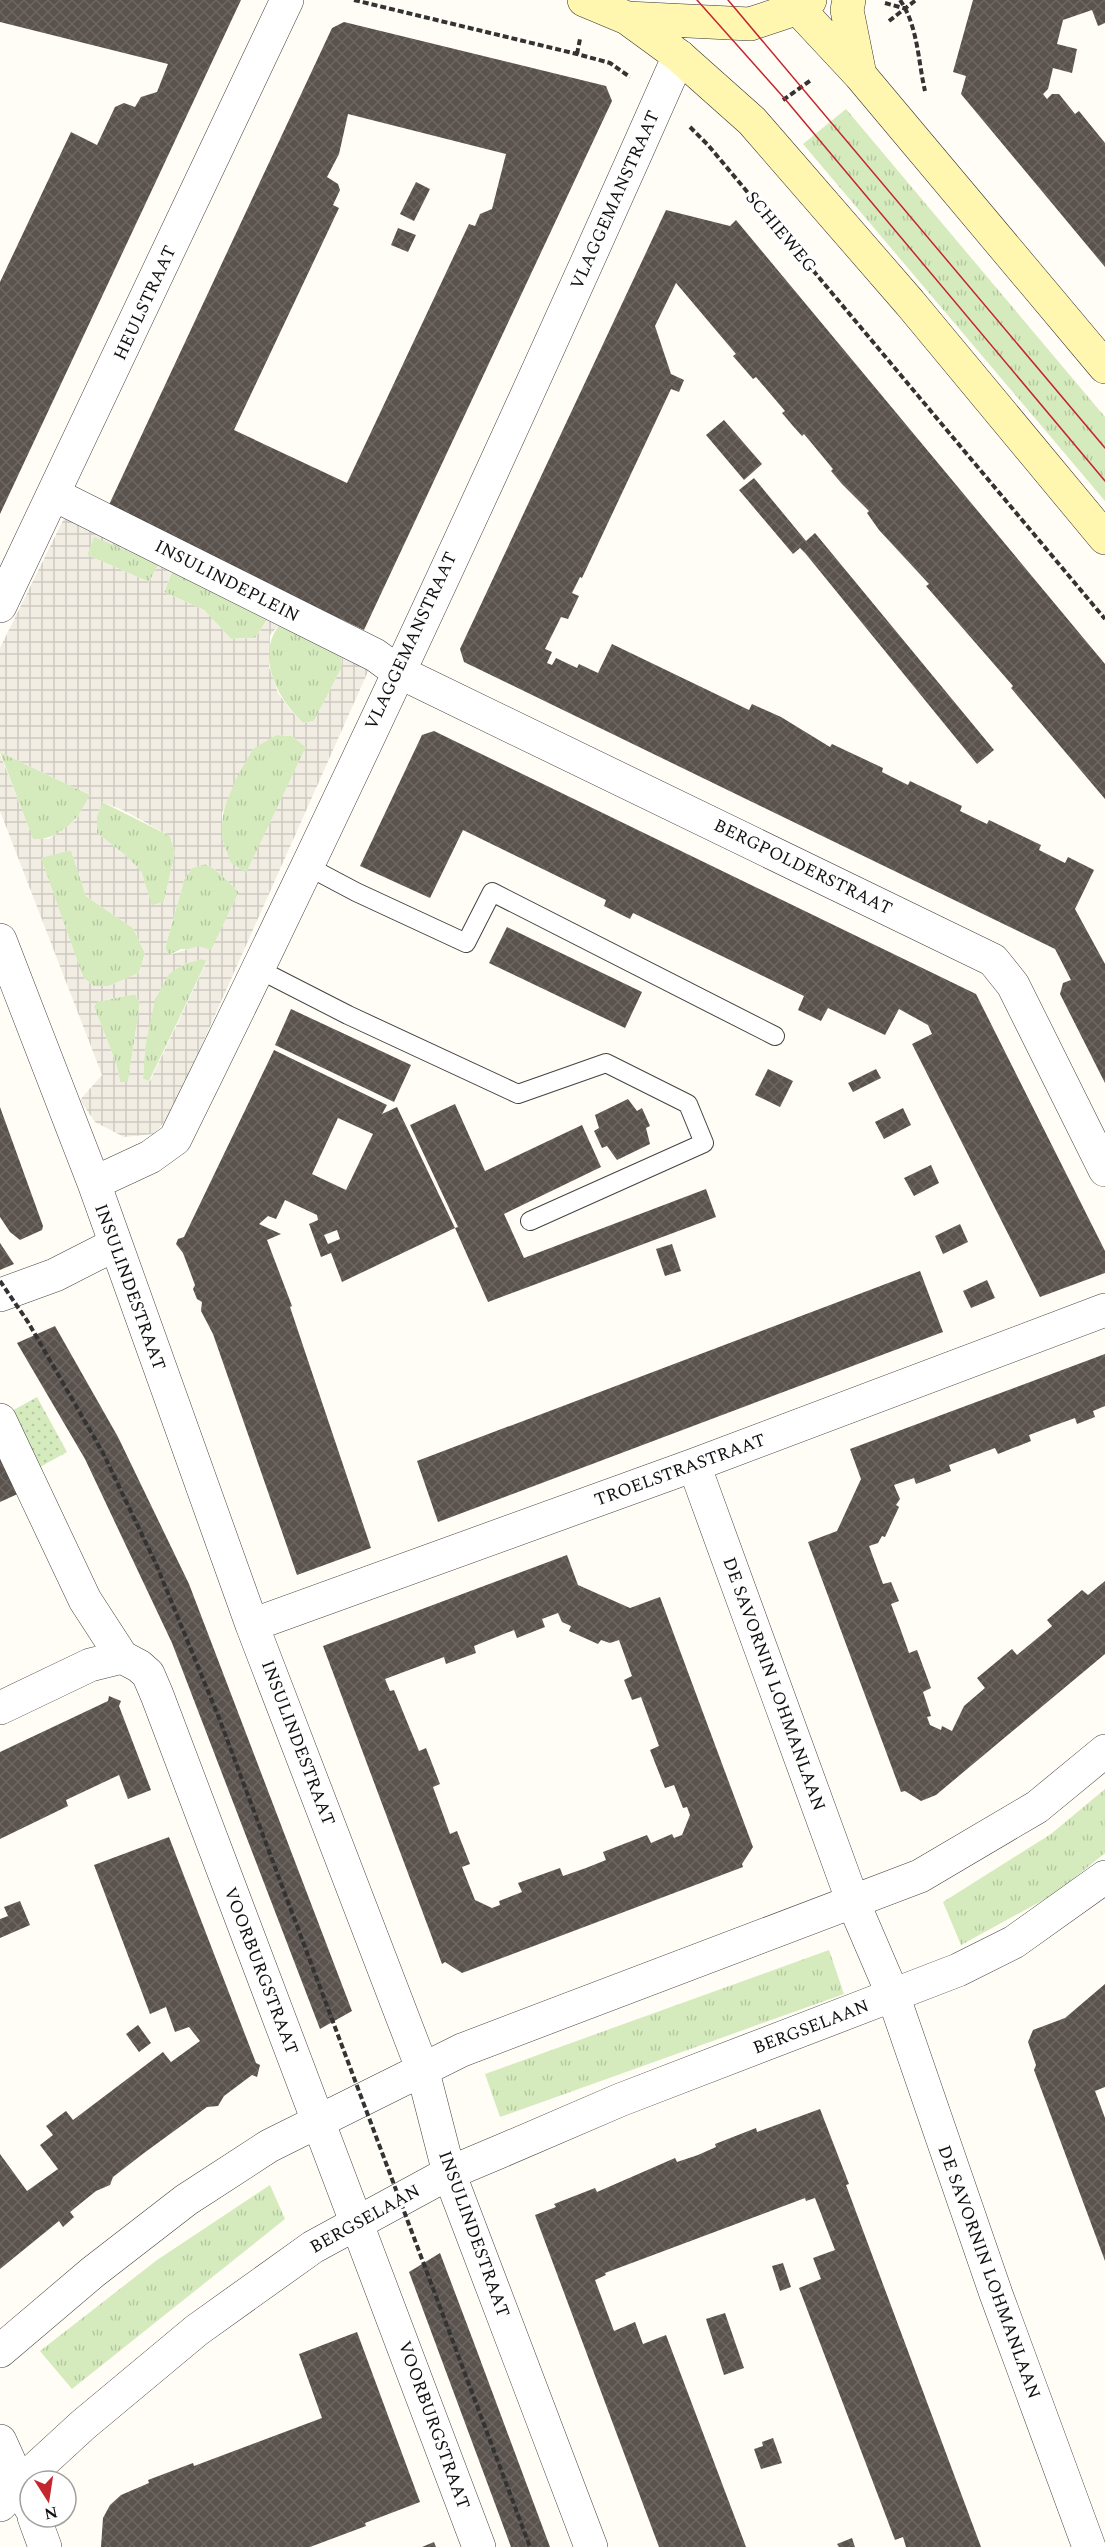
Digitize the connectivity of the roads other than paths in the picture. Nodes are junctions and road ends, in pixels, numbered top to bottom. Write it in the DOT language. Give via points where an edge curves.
graph roads {
  1 [pos="287,0"];
  2 [pos="584,0"];
  3 [pos="849,0"];
  4 [pos="799,3"];
  5 [pos="627,9"];
  6 [pos="679,56"];
  7 [pos="860,75"];
  8 [pos="1105,367"];
  9 [pos="55,495"];
  10 [pos="1105,538"];
  11 [pos="0,606"];
  12 [pos="398,671"];
  13 [pos="307,866"];
  14 [pos="0,940"];
  15 [pos="258,969"];
  16 [pos="775,1036"];
  17 [pos="1105,1170"];
  18 [pos="94,1183"];
  19 [pos="530,1221"];
  20 [pos="114,1245"];
  21 [pos="0,1295"];
  22 [pos="1105,1310"];
  23 [pos="0,1420"];
  24 [pos="694,1465"];
  25 [pos="252,1625"];
  26 [pos="122,1657"];
  27 [pos="0,1708"];
  28 [pos="1105,1751"];
  29 [pos="1105,1877"];
  30 [pos="853,1902"];
  31 [pos="892,1995"];
  32 [pos="422,2068"];
  33 [pos="318,2123"];
  34 [pos="449,2173"];
  35 [pos="359,2223"];
  36 [pos="0,2351"];
  37 [pos="0,2442"];
  38 [pos="17,2498"];
  39 [pos="38,2529"];
  40 [pos="45,2547"];
  41 [pos="480,2547"];
  42 [pos="591,2547"];
  43 [pos="1089,2547"];
  1 -- 9 [label="street, HEULSTRAAT"];
  2 -- 5 [label="main road"];
  3 -- 7 [label="main road" via="847,10"];
  4 -- 5 [label="main road" via="750,24"];
  4 -- 7 [label="main road"];
  5 -- 6 [label="main road"];
  6 -- 10 [label="main road" via="752,121 910,303"];
  6 -- 12 [label="street, VLAGGEMANSTRAAT" via="614,206"];
  7 -- 8 [label="main road"];
  9 -- 11 [label="street, HEULSTRAAT"];
  9 -- 12 [label="street, INSULINDEPLEIN" via="375,655"];
  12 -- 13 [label="street, VLAGGEMANSTRAAT"];
  12 -- 17 [label="street, BERGPOLDERSTRAAT" via="993,960 1013,985"];
  13 -- 15 [label="street, VLAGGEMANSTRAAT"];
  13 -- 16 [label="lane" via="466,943 492,892"];
  14 -- 18 [label="street, INSULINDESTRAAT"];
  15 -- 18 [label="street, VLAGGEMANSTRAAT" via="175,1139 150,1157"];
  15 -- 19 [label="lane" via="518,1094 606,1063 688,1104 704,1143"];
  18 -- 20 [label="street, INSULINDESTRAAT"];
  20 -- 21 [label="street" via="55,1275"];
  20 -- 25 [label="street, INSULINDESTRAAT"];
  22 -- 24 [label="street, TROELSTRASTRAAT"];
  23 -- 26 [label="street, VOORBURGSTRAAT" via="71,1573"];
  24 -- 25 [label="street, TROELSTRASTRAAT"];
  24 -- 30 [label="street, DE SAVORNIN LOHMANLAAN"];
  25 -- 32 [label="street, INSULINDESTRAAT"];
  26 -- 27 [label="street" via="90,1665"];
  26 -- 33 [label="street, VOORBURGSTRAAT" via="148,1674 157,1695"];
  28 -- 30 [label="street" via="1037,1807 920,1876"];
  29 -- 31 [label="street, BERGSELAAN" via="1014,1942"];
  30 -- 31 [label="street, BERGSELAAN"];
  30 -- 32 [label="street"];
  31 -- 34 [label="street, BERGSELAAN" via="620,2100"];
  31 -- 43 [label="street, DE SAVORNIN LOHMANLAAN"];
  32 -- 33 [label="street"];
  32 -- 34 [label="street, INSULINDESTRAAT"];
  33 -- 35 [label="street, VOORBURGSTRAAT"];
  33 -- 36 [label="street" via="269,2146 186,2200"];
  34 -- 35 [label="street, BERGSELAAN"];
  34 -- 42 [label="street, INSULINDESTRAAT"];
  35 -- 38 [label="street, BERGSELAAN" via="307,2250 197,2330 83,2425"];
  35 -- 41 [label="street, VOORBURGSTRAAT"];
  37 -- 38 [label="street"];
  39 -- 40 [label="street"];
}
